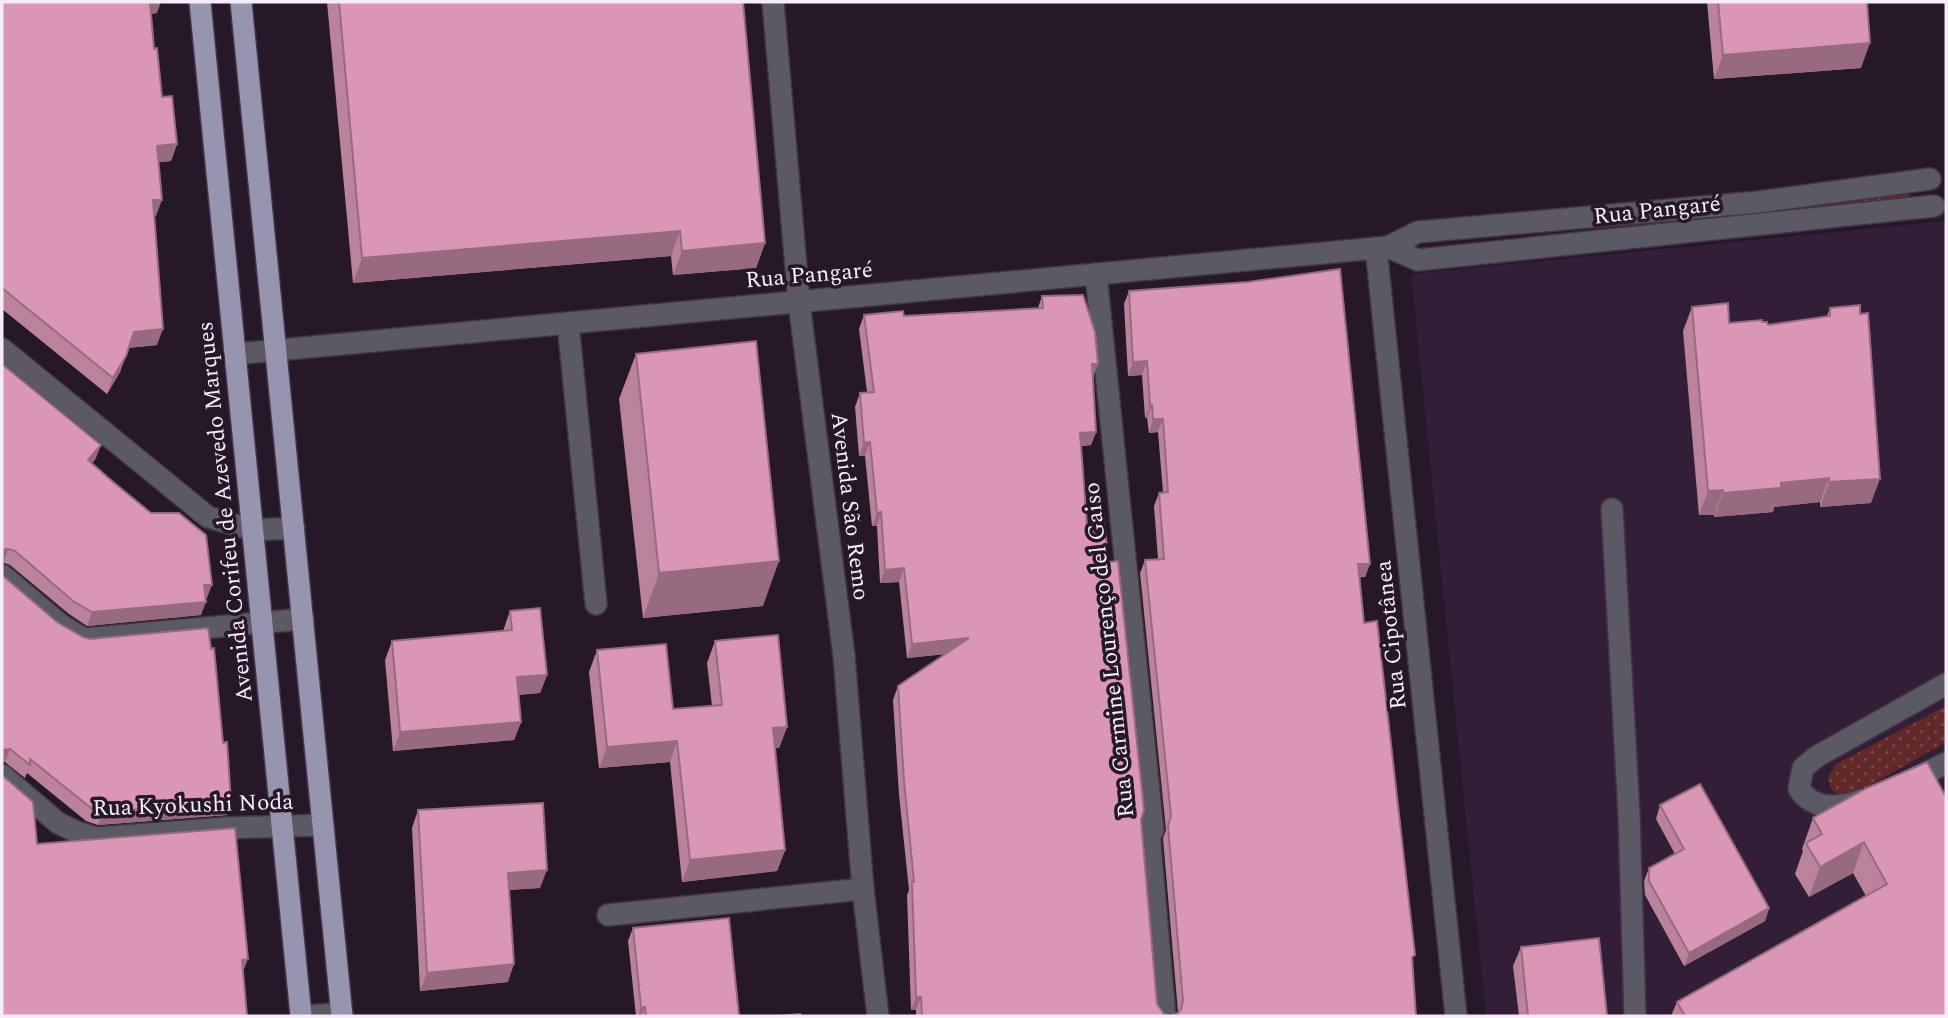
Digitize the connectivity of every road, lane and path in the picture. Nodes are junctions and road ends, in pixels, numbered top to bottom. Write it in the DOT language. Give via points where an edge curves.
graph roads {
  1 [pos="200,2"];
  2 [pos="241,2"];
  3 [pos="773,2"];
  4 [pos="1930,179"];
  5 [pos="1934,206"];
  6 [pos="1382,248"];
  7 [pos="1096,274"];
  8 [pos="799,302"];
  9 [pos="568,323"];
  10 [pos="2,349"];
  11 [pos="276,350"];
  12 [pos="235,354"];
  13 [pos="1612,509"];
  14 [pos="294,528"];
  15 [pos="253,530"];
  16 [pos="2,575"];
  17 [pos="596,604"];
  18 [pos="303,619"];
  19 [pos="262,623"];
  20 [pos="1946,684"];
  21 [pos="1946,763"];
  22 [pos="2,775"];
  23 [pos="323,825"];
  24 [pos="282,827"];
  25 [pos="863,888"];
  26 [pos="608,915"];
  27 [pos="342,1015"];
  28 [pos="301,1016"];
  29 [pos="309,1016"];
  30 [pos="878,1016"];
  31 [pos="1165,1016"];
  32 [pos="1456,1016"];
  33 [pos="1635,1016"];
  1 -- 12 [label="main road, Avenida Corifeu de Azevedo Marques"];
  2 -- 11 [label="main road"];
  3 -- 8 [label="street, Avenida São Remo"];
  4 -- 6 [label="street, Rua Pangaré" via="1759,202 1418,232"];
  5 -- 6 [label="street, Rua Pangaré" via="1418,260"];
  6 -- 7 [label="street, Rua Pangaré"];
  6 -- 32 [label="street, Rua Cipotânea"];
  7 -- 8 [label="street, Rua Pangaré"];
  7 -- 31 [label="street, Rua Carmine Lourenço del Gaiso" via="1153,831 1149,832"];
  8 -- 9 [label="street, Rua Pangaré"];
  8 -- 25 [label="street, Avenida São Remo" via="844,656"];
  9 -- 11 [label="street, Rua Pangaré"];
  9 -- 17 [label="street"];
  10 -- 15 [label="street" via="208,517"];
  11 -- 12 [label="street, Rua Pangaré"];
  11 -- 14 [label="main road"];
  12 -- 15 [label="main road, Avenida Corifeu de Azevedo Marques"];
  13 -- 33 [label="street"];
  14 -- 15 [label="street"];
  14 -- 18 [label="main road"];
  15 -- 19 [label="main road, Avenida Corifeu de Azevedo Marques"];
  16 -- 19 [label="street" via="84,639"];
  18 -- 19 [label="street"];
  18 -- 23 [label="main road"];
  19 -- 24 [label="main road, Avenida Corifeu de Azevedo Marques"];
  20 -- 21 [label="street" via="1816,757 1803,768 1799,789 1822,805 1844,807"];
  22 -- 24 [label="street, Rua Kyokushi Noda" via="58,823 97,838"];
  23 -- 24 [label="street, Rua Kyokushi Noda"];
  23 -- 27 [label="main road"];
  24 -- 28 [label="main road, Avenida Corifeu de Azevedo Marques"];
  25 -- 26 [label="street"];
  25 -- 30 [label="street, Avenida São Remo"];
  27 -- 29 [label="street"];
}
